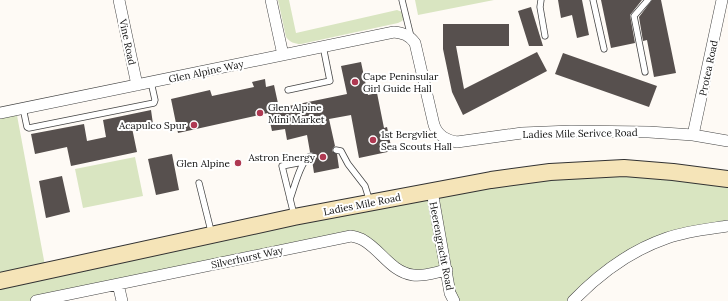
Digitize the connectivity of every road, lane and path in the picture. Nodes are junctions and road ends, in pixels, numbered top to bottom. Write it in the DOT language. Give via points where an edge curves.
graph roads {
  1 [pos="119,0"];
  2 [pos="271,0"];
  3 [pos="402,0"];
  4 [pos="541,0"];
  5 [pos="593,0"];
  6 [pos="648,0"];
  7 [pos="722,0"];
  8 [pos="545,36"];
  9 [pos="411,38"];
  10 [pos="323,46"];
  11 [pos="604,49"];
  12 [pos="283,55"];
  13 [pos="645,72"];
  14 [pos="152,82"];
  15 [pos="137,85"];
  16 [pos="288,90"];
  17 [pos="23,108"];
  18 [pos="0,113"];
  19 [pos="693,135"];
  20 [pos="728,141"];
  21 [pos="336,150"];
  22 [pos="311,156"];
  23 [pos="304,162"];
  24 [pos="728,179"];
  25 [pos="199,183"];
  26 [pos="432,191"];
  27 [pos="290,199"];
  28 [pos="370,202"];
  29 [pos="294,217"];
  30 [pos="728,226"];
  31 [pos="212,235"];
  32 [pos="447,270"];
  33 [pos="0,281"];
  34 [pos="118,284"];
  35 [pos="36,301"];
  36 [pos="122,301"];
  37 [pos="454,301"];
  38 [pos="573,301"];
  1 -- 15 [label="street, Vine Road"];
  2 -- 12 [label="street"];
  3 -- 9 [label="lane"];
  4 -- 8 [label="lane"];
  5 -- 11 [label="lane"];
  6 -- 13 [label="lane" via="634,16"];
  7 -- 19 [label="street, Protea Road"];
  9 -- 10 [label="street, Glen Alpine Way" via="401,32 394,32"];
  9 -- 19 [label="street, Ladies Mile Serivce Road" via="417,48 434,126 437,133 450,141 570,131"];
  10 -- 12 [label="street, Glen Alpine Way"];
  10 -- 16 [label="lane" via="330,81"];
  12 -- 14 [label="street, Glen Alpine Way"];
  14 -- 15 [label="street, Glen Alpine Way"];
  14 -- 17 [label="lane" via="154,103 29,128"];
  15 -- 17 [label="street, Glen Alpine Way"];
  17 -- 18 [label="street, Glen Alpine Way"];
  19 -- 20 [label="street, Ladies Mile Serivce Road"];
  21 -- 28 [label="lane" via="341,151 365,186"];
  22 -- 23 [label="lane"];
  23 -- 27 [label="lane"];
  23 -- 27 [label="lane" via="282,166"];
  24 -- 26 [label="main road, Ladies Mile Road" via="624,168 550,172"];
  25 -- 31 [label="lane"];
  26 -- 28 [label="main road, Ladies Mile Road"];
  26 -- 32 [label="street, Heerengracht Road"];
  27 -- 29 [label="lane"];
  28 -- 29 [label="main road, Ladies Mile Road"];
  29 -- 31 [label="main road, Ladies Mile Road"];
  30 -- 38 [label="street" via="696,230 667,238 636,252 606,271"];
  31 -- 33 [label="main road, Ladies Mile Road"];
  32 -- 34 [label="street, Silverhurst Way" via="415,276 404,273 362,239 351,236"];
  32 -- 37 [label="street, Heerengracht Road" via="450,293"];
  34 -- 35 [label="street, Silverhurst Way"];
  34 -- 36 [label="street"];
}
